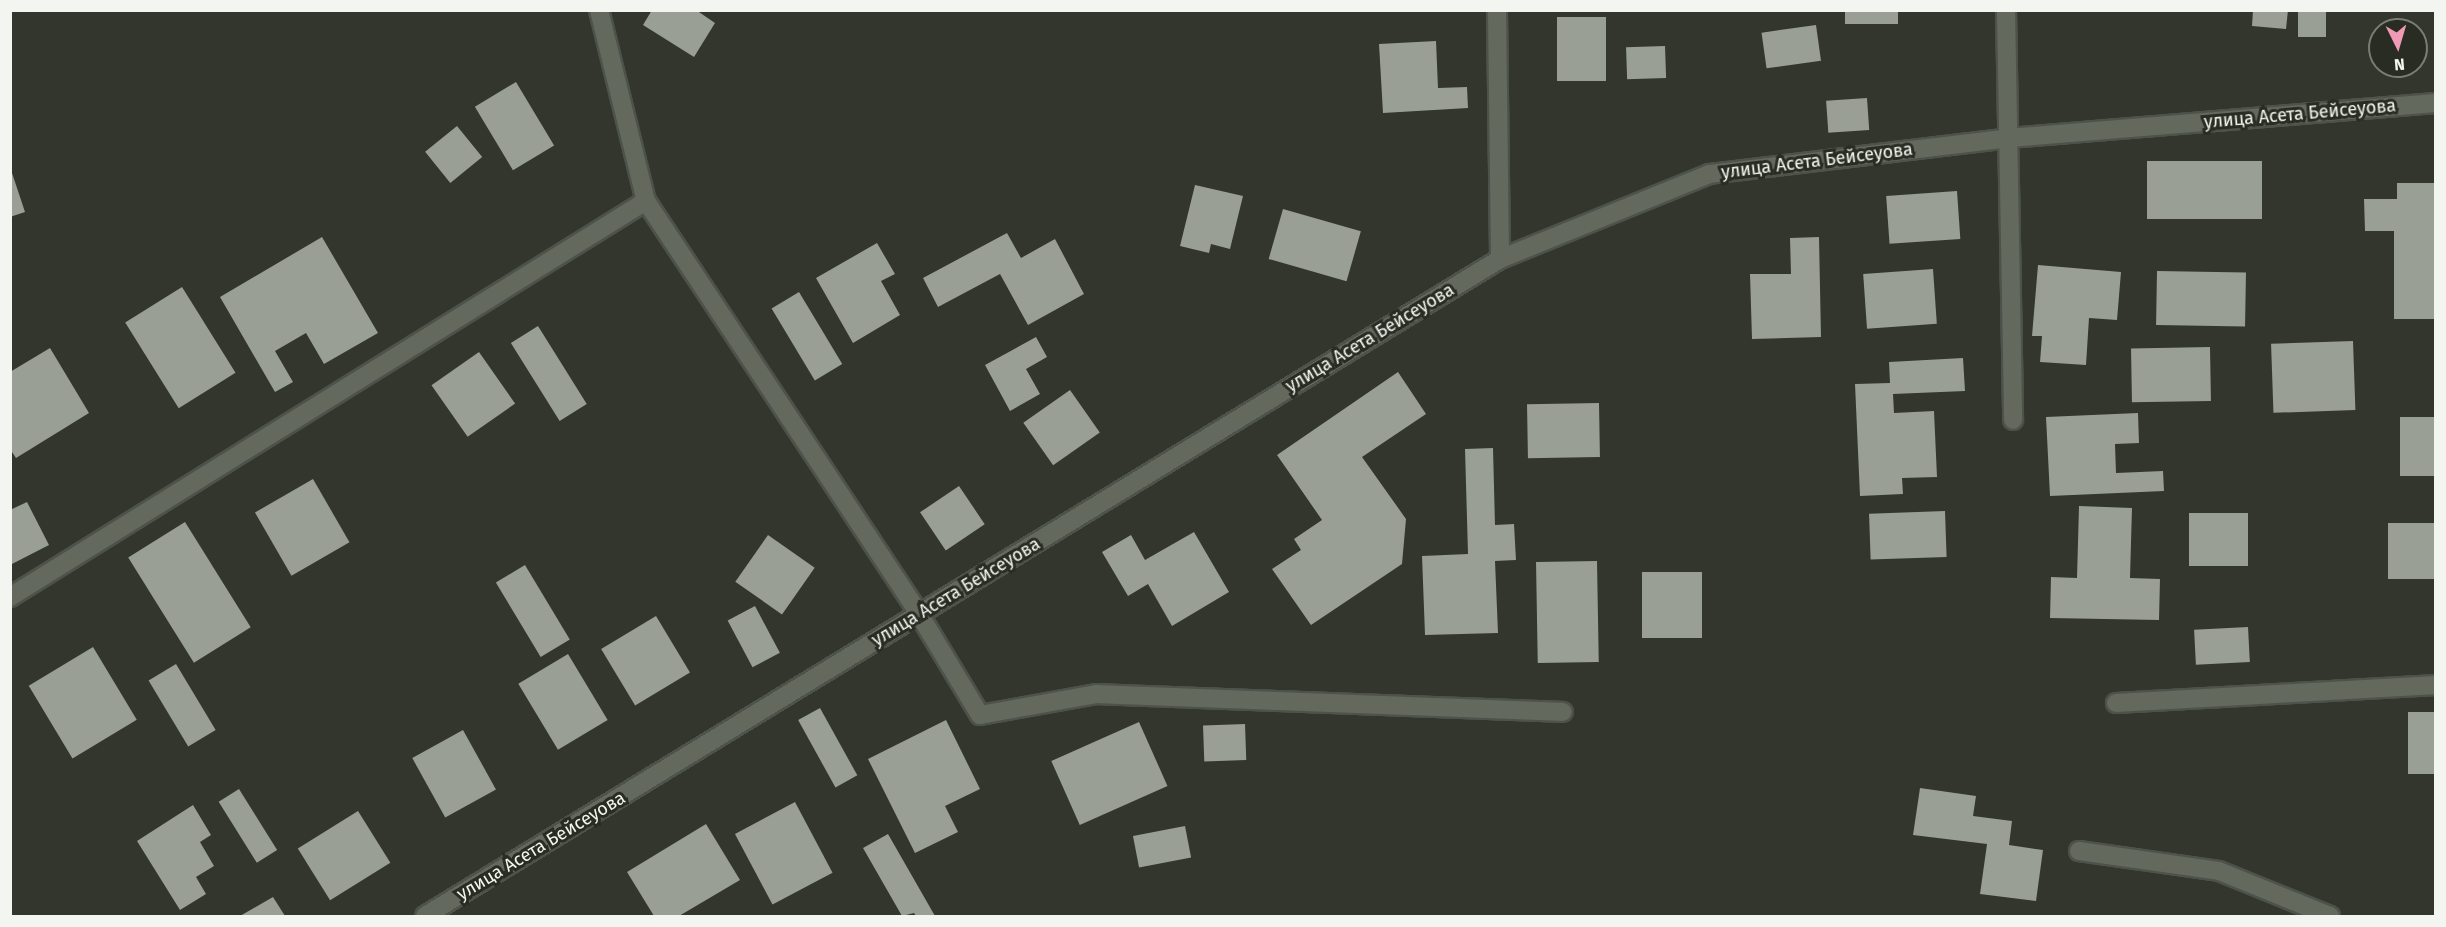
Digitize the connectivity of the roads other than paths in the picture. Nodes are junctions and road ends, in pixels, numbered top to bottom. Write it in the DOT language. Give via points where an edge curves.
graph roads {
  1 [pos="599,10"];
  2 [pos="1497,10"];
  3 [pos="2006,10"];
  4 [pos="2436,103"];
  5 [pos="2009,138"];
  6 [pos="646,201"];
  7 [pos="1500,259"];
  8 [pos="2013,420"];
  9 [pos="10,597"];
  10 [pos="919,615"];
  11 [pos="2436,685"];
  12 [pos="2116,703"];
  13 [pos="1563,712"];
  14 [pos="2079,850"];
  15 [pos="425,916"];
  16 [pos="2330,916"];
  1 -- 6 [label="street"];
  2 -- 7 [label="street"];
  3 -- 5 [label="street"];
  4 -- 5 [label="street, улица Асета Бейсеуова"];
  5 -- 7 [label="street, улица Асета Бейсеуова" via="1709,174"];
  5 -- 8 [label="street"];
  6 -- 9 [label="street"];
  6 -- 10 [label="street"];
  7 -- 10 [label="street, улица Асета Бейсеуова"];
  10 -- 13 [label="street" via="980,715 1097,694"];
  10 -- 15 [label="street, улица Асета Бейсеуова"];
  11 -- 12 [label="street"];
  14 -- 16 [label="street" via="2218,871"];
}
